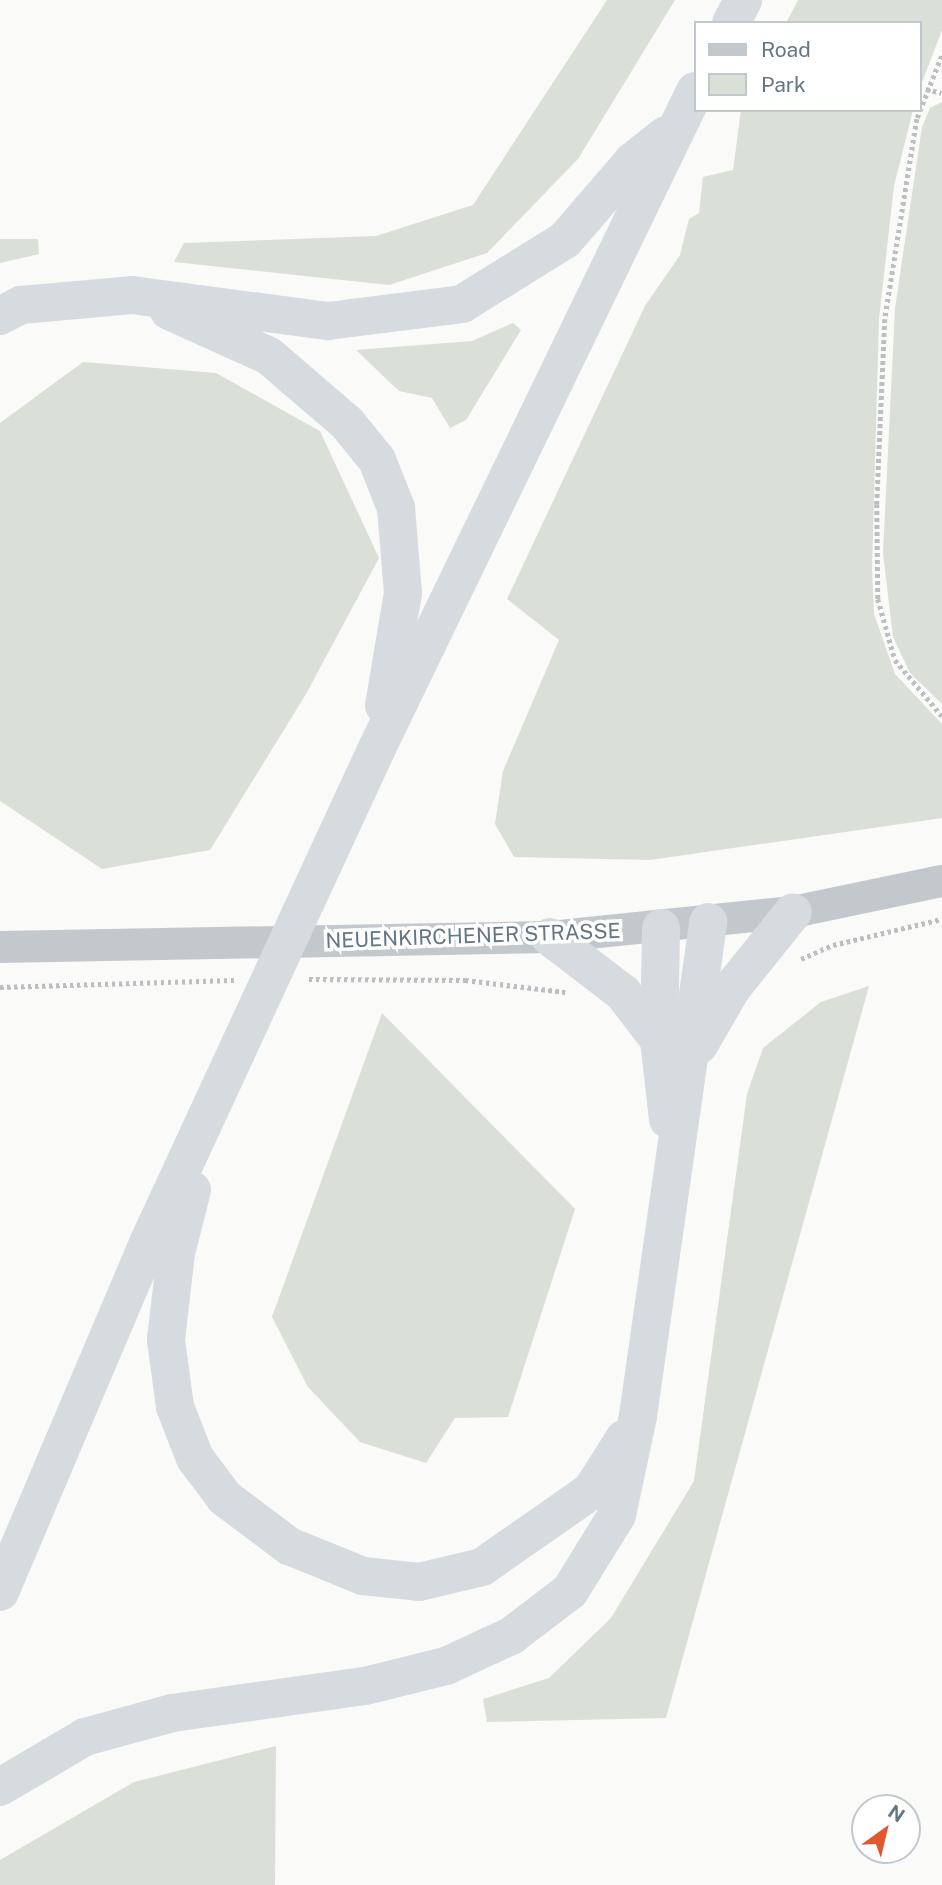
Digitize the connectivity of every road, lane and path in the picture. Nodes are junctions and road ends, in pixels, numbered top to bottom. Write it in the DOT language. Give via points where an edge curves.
graph roads {
  1 [pos="743,0"];
  2 [pos="733,21"];
  3 [pos="942,56"];
  4 [pos="926,89"];
  5 [pos="694,93"];
  6 [pos="942,93"];
  7 [pos="677,127"];
  8 [pos="132,295"];
  9 [pos="0,316"];
  10 [pos="942,716"];
  11 [pos="377,748"];
  12 [pos="942,881"];
  13 [pos="793,912"];
  14 [pos="708,922"];
  15 [pos="661,929"];
  16 [pos="550,937"];
  17 [pos="0,947"];
  18 [pos="151,982"];
  19 [pos="0,987"];
  20 [pos="675,1050"];
  21 [pos="218,1091"];
  22 [pos="638,1416"];
  23 [pos="0,1592"];
  24 [pos="0,1787"];
  1 -- 2 [label="highway"];
  3 -- 4 [label="path"];
  4 -- 6 [label="path"];
  4 -- 10 [label="path" via="886,319 878,599 895,660"];
  5 -- 7 [label="highway"];
  7 -- 8 [label="highway" via="633,161 565,240 462,304 328,321"];
  7 -- 11 [label="highway"];
  8 -- 9 [label="highway" via="21,306"];
  8 -- 11 [label="highway" via="269,356 347,423 377,460 396,508 403,593"];
  11 -- 21 [label="highway"];
  12 -- 13 [label="street, NEUENKIRCHENER STRASSE"];
  13 -- 14 [label="street, NEUENKIRCHENER STRASSE"];
  13 -- 20 [label="highway" via="733,988"];
  14 -- 15 [label="street, NEUENKIRCHENER STRASSE"];
  14 -- 20 [label="highway"];
  15 -- 16 [label="street, NEUENKIRCHENER STRASSE"];
  15 -- 20 [label="highway"];
  16 -- 17 [label="street, NEUENKIRCHENER STRASSE"];
  16 -- 20 [label="highway" via="623,993"];
  18 -- 19 [label="path"];
  20 -- 22 [label="highway" via="673,1163"];
  21 -- 22 [label="highway" via="176,1253 166,1340 175,1407 195,1458 225,1498 289,1546 363,1576 419,1582 482,1567 541,1532 591,1491"];
  21 -- 23 [label="highway"];
  22 -- 24 [label="highway" via="617,1515 570,1591 511,1636 446,1667 365,1686 172,1713 97,1734"];
}
